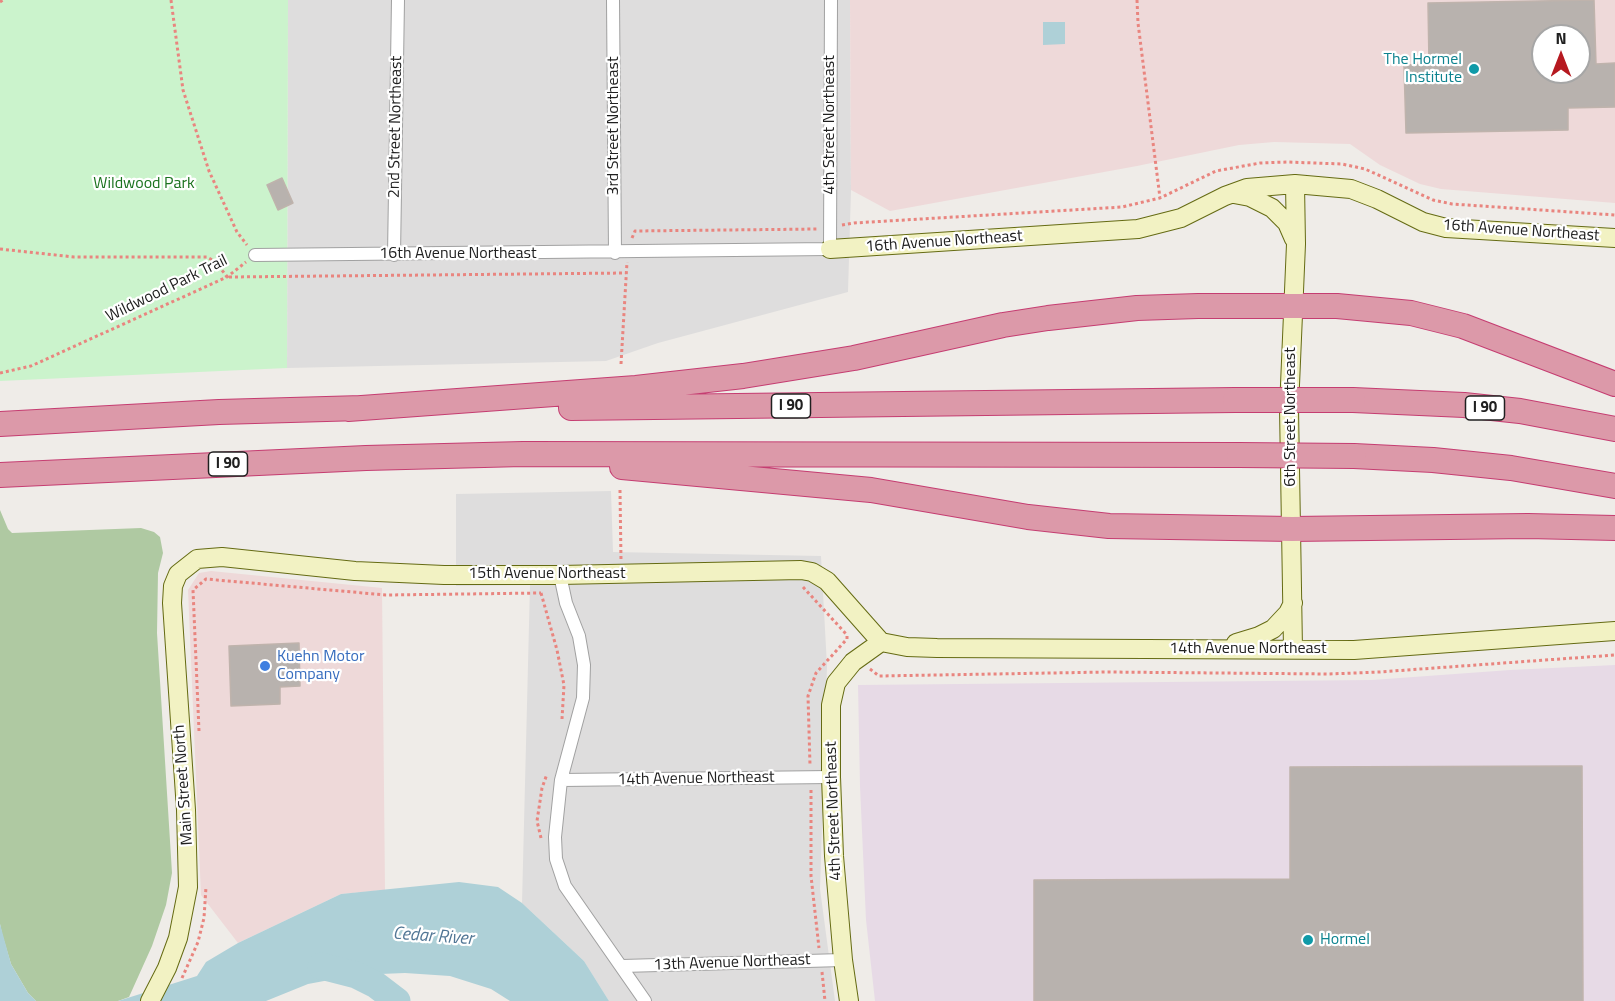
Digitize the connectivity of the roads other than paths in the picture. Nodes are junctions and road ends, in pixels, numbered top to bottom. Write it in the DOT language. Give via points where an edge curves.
graph roads {
  1 [pos="398,0"];
  2 [pos="613,0"];
  3 [pos="831,0"];
  4 [pos="1295,184"];
  5 [pos="1229,195"];
  6 [pos="1615,238"];
  7 [pos="1296,244"];
  8 [pos="830,249"];
  9 [pos="621,253"];
  10 [pos="255,255"];
  11 [pos="394,255"];
  12 [pos="1294,306"];
  13 [pos="1615,384"];
  14 [pos="348,408"];
  15 [pos="0,424"];
  16 [pos="1615,429"];
  17 [pos="449,456"];
  18 [pos="4,474"];
  19 [pos="1615,486"];
  20 [pos="1615,528"];
  21 [pos="1292,529"];
  22 [pos="186,567"];
  23 [pos="560,575"];
  24 [pos="1293,603"];
  25 [pos="1615,631"];
  26 [pos="881,642"];
  27 [pos="1205,649"];
  28 [pos="1293,650"];
  29 [pos="831,777"];
  30 [pos="561,780"];
  31 [pos="843,960"];
  32 [pos="622,966"];
  33 [pos="150,1001"];
  34 [pos="645,1001"];
  35 [pos="849,1001"];
  1 -- 11 [label="street, 2nd Street Northeast"];
  2 -- 9 [label="street, 3rd Street Northeast"];
  3 -- 8 [label="street, 4th Street Northeast"];
  4 -- 5 [label="street, 16th Avenue Northeast" via="1247,188"];
  4 -- 6 [label="street, 16th Avenue Northeast" via="1351,189 1423,222 1446,228"];
  4 -- 7 [label="street, 6th Street Northeast"];
  5 -- 7 [label="street" via="1250,197 1272,208 1287,223"];
  5 -- 8 [label="street, 16th Avenue Northeast" via="1181,218 1138,229"];
  7 -- 12 [label="street, 6th Street Northeast"];
  8 -- 9 [label="street, 16th Avenue Northeast"];
  9 -- 11 [label="street, 16th Avenue Northeast"];
  10 -- 11 [label="street, 16th Avenue Northeast"];
  12 -- 13 [label="highway" via="1379,309 1432,318"];
  12 -- 14 [label="highway" via="1093,312 1003,325 854,358 743,376 625,389"];
  12 -- 21 [label="street, 6th Street Northeast" via="1290,375"];
  14 -- 15 [label="highway, I 90"];
  14 -- 16 [label="highway, I 90, bridge" via="1353,400 1520,411"];
  17 -- 18 [label="highway, I 90"];
  17 -- 19 [label="highway, I 90, bridge" via="1354,456 1502,467"];
  17 -- 21 [label="highway" via="561,462 871,490 1028,518 1109,526"];
  20 -- 21 [label="highway"];
  21 -- 24 [label="street, 6th Street Northeast"];
  22 -- 23 [label="street, 15th Avenue Northeast" via="197,559 222,557 397,574"];
  22 -- 33 [label="street, Main Street North" via="178,574 172,603 188,887 178,938"];
  23 -- 26 [label="street, 15th Avenue Northeast" via="812,572 827,581"];
  23 -- 30 [label="street" via="584,665 583,698"];
  24 -- 27 [label="street" via="1273,629"];
  24 -- 28 [label="street, 6th Street Northeast"];
  25 -- 28 [label="street, 14th Avenue Northeast" via="1405,648"];
  26 -- 27 [label="street, 14th Avenue Northeast" via="937,648"];
  26 -- 29 [label="street, 4th Street Northeast" via="853,662 836,684 831,705"];
  27 -- 28 [label="street, 14th Avenue Northeast"];
  29 -- 30 [label="street, 14th Avenue Northeast"];
  29 -- 31 [label="street, 4th Street Northeast"];
  30 -- 32 [label="street" via="556,859 565,886"];
  31 -- 32 [label="street, 13th Avenue Northeast"];
  31 -- 35 [label="street, 4th Street Northeast"];
  32 -- 34 [label="street"];
}
